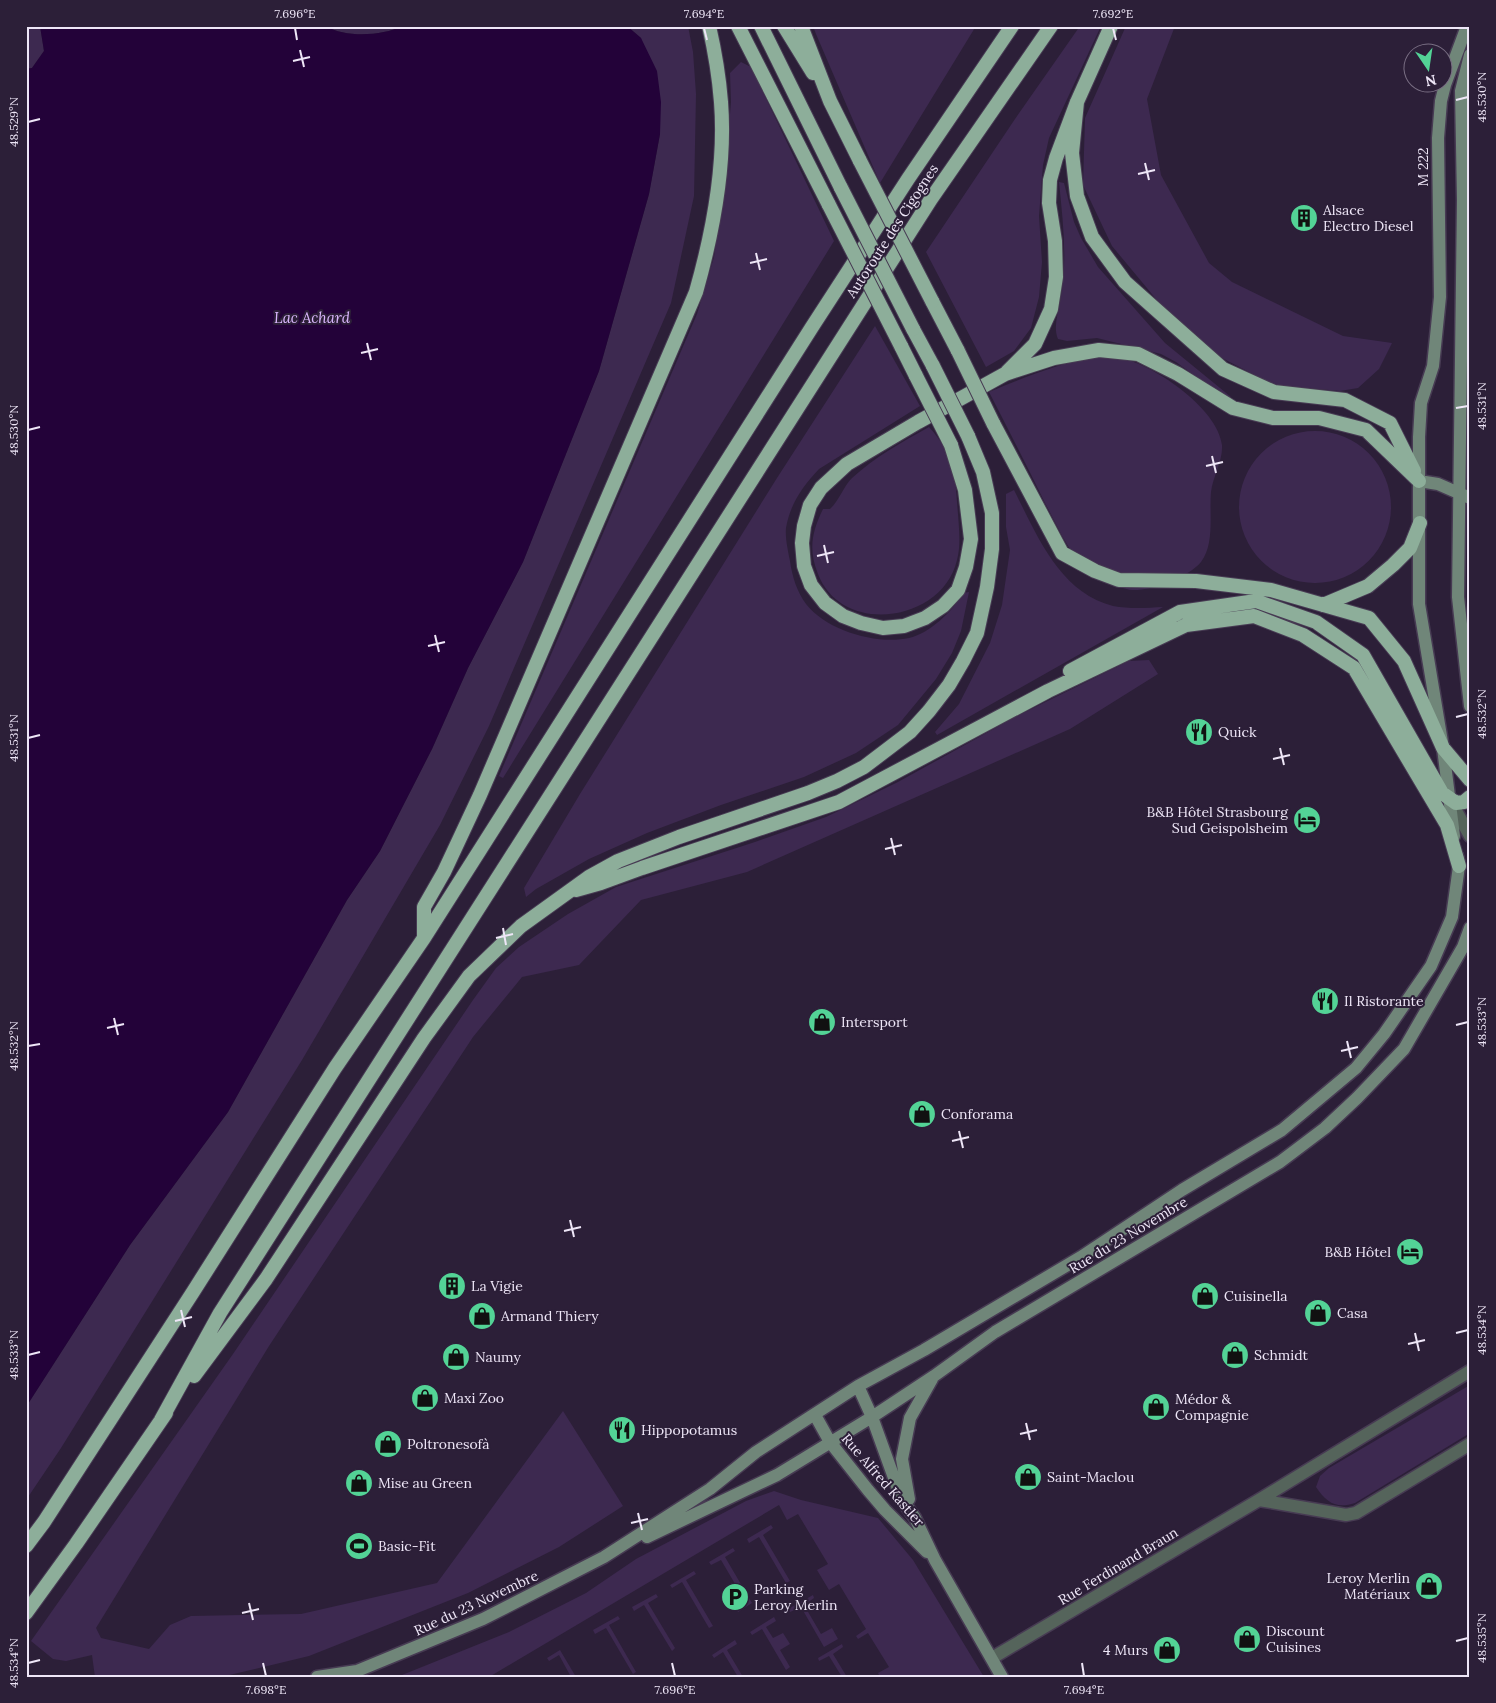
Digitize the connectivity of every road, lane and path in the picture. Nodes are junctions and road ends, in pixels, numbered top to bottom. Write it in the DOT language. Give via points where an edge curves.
graph roads {
  1 [pos="709,26"];
  2 [pos="738,26"];
  3 [pos="761,26"];
  4 [pos="784,26"];
  5 [pos="801,26"];
  6 [pos="1000,26"];
  7 [pos="1012,26"];
  8 [pos="1051,26"];
  9 [pos="1111,26"];
  10 [pos="1466,29"];
  11 [pos="1000,42"];
  12 [pos="1470,50"];
  13 [pos="1470,55"];
  14 [pos="830,101"];
  15 [pos="1077,102"];
  16 [pos="1005,374"];
  17 [pos="1419,481"];
  18 [pos="1464,496"];
  19 [pos="1420,523"];
  20 [pos="1323,605"];
  21 [pos="1022,704"];
  22 [pos="1470,706"];
  23 [pos="1443,748"];
  24 [pos="1470,780"];
  25 [pos="1449,798"];
  26 [pos="1470,798"];
  27 [pos="1470,836"];
  28 [pos="1459,866"];
  29 [pos="566,893"];
  30 [pos="1470,928"];
  31 [pos="424,938"];
  32 [pos="888,1370"];
  33 [pos="1470,1371"];
  34 [pos="934,1376"];
  35 [pos="858,1386"];
  36 [pos="815,1415"];
  37 [pos="872,1418"];
  38 [pos="161,1420"];
  39 [pos="830,1442"];
  40 [pos="1470,1444"];
  41 [pos="1259,1500"];
  42 [pos="915,1518"];
  43 [pos="26,1546"];
  44 [pos="604,1556"];
  45 [pos="935,1560"];
  46 [pos="26,1613"];
  47 [pos="992,1658"];
  48 [pos="353,1674"];
  49 [pos="317,1677"];
  50 [pos="1002,1677"];
  1 -- 31 [label="highway" via="721,104 721,147 717,198 696,292 480,795 424,907"];
  2 -- 16 [label="highway, bridge" via="901,346 916,376 951,445 965,490 971,539 966,567 958,590 937,610 904,626 883,628 843,616 825,603 804,566 802,544 810,505 821,488 847,464 918,422"];
  3 -- 29 [label="highway, bridge" via="968,436 983,472 992,512 992,549 982,612 963,661 929,711 910,732 864,767 837,781 618,861"];
  4 -- 14 [label="highway"];
  5 -- 14 [label="highway"];
  6 -- 11 [label="highway"];
  7 -- 11 [label="highway, Autoroute des Cigognes"];
  8 -- 38 [label="highway, Autoroute des Cigognes" via="931,199 220,1313"];
  9 -- 15 [label="highway"];
  10 -- 12 [label="main road"];
  10 -- 17 [label="main road, M 222" via="1441,101 1438,138 1440,298 1433,366 1421,403"];
  11 -- 31 [label="highway, Autoroute des Cigognes" via="812,327"];
  13 -- 18 [label="main road" via="1461,91"];
  14 -- 20 [label="highway, bridge" via="1062,553 1119,580 1196,581 1271,590"];
  15 -- 16 [label="highway" via="1050,180 1056,277 1052,309 1035,344"];
  15 -- 17 [label="highway" via="1072,153 1077,196 1092,237 1125,282 1223,369 1274,392 1345,400 1390,423"];
  16 -- 17 [label="highway" via="1054,358 1099,350 1138,354 1233,408 1273,418 1318,418 1366,430"];
  17 -- 18 [label="main road" via="1438,484"];
  17 -- 19 [label="main road, M 222"];
  18 -- 22 [label="main road" via="1458,597"];
  19 -- 20 [label="highway" via="1410,548 1393,565 1368,586"];
  19 -- 23 [label="main road, M 222" via="1419,604"];
  20 -- 23 [label="highway" via="1369,618 1404,661"];
  21 -- 25 [label="highway" via="1056,678 1180,612 1256,601 1316,622 1363,655 1442,793"];
  21 -- 28 [label="highway" via="1186,625 1254,616 1303,634 1354,668 1447,824"];
  21 -- 29 [label="highway" via="839,802"];
  23 -- 24 [label="highway"];
  23 -- 25 [label="main road, M 222"];
  25 -- 26 [label="highway" via="1456,803"];
  25 -- 27 [label="street"];
  25 -- 28 [label="main road, M 222"];
  28 -- 32 [label="main road, M 222" via="1452,917 1431,966 1356,1068 1282,1130 1182,1190 1081,1257"];
  29 -- 38 [label="highway" via="521,926 469,976 424,1038 266,1278"];
  30 -- 34 [label="main road, Rue du 23 Novembre" via="1463,947 1404,1049 1325,1128 1280,1162 995,1332"];
  31 -- 43 [label="highway, Autoroute des Cigognes" via="335,1068"];
  32 -- 35 [label="main road, Rue du 23 Novembre"];
  33 -- 41 [label="street, Rue Ferdinand Braun"];
  34 -- 37 [label="main road, Rue du 23 Novembre"];
  34 -- 42 [label="main road" via="910,1418 902,1459"];
  35 -- 36 [label="main road, Rue du 23 Novembre"];
  35 -- 37 [label="main road, Rue Alfred Kastler"];
  36 -- 39 [label="main road, Rue Alfred Kastler"];
  36 -- 44 [label="main road, Rue du 23 Novembre" via="756,1452 710,1489"];
  37 -- 39 [label="main road, Rue du 23 Novembre"];
  37 -- 42 [label="main road, Rue Alfred Kastler" via="902,1500"];
  38 -- 46 [label="highway"];
  39 -- 44 [label="main road, Rue du 23 Novembre" via="764,1482"];
  39 -- 45 [label="main road, Rue Alfred Kastler" via="885,1510"];
  40 -- 41 [label="street" via="1356,1513 1346,1515"];
  41 -- 47 [label="street, Rue Ferdinand Braun"];
  42 -- 45 [label="main road, Rue Alfred Kastler"];
  44 -- 48 [label="main road, Rue du 23 Novembre" via="483,1619"];
  45 -- 47 [label="main road, Rue Alfred Kastler"];
  47 -- 50 [label="main road, Rue Alfred Kastler"];
  48 -- 49 [label="main road, Rue du 23 Novembre"];
}
